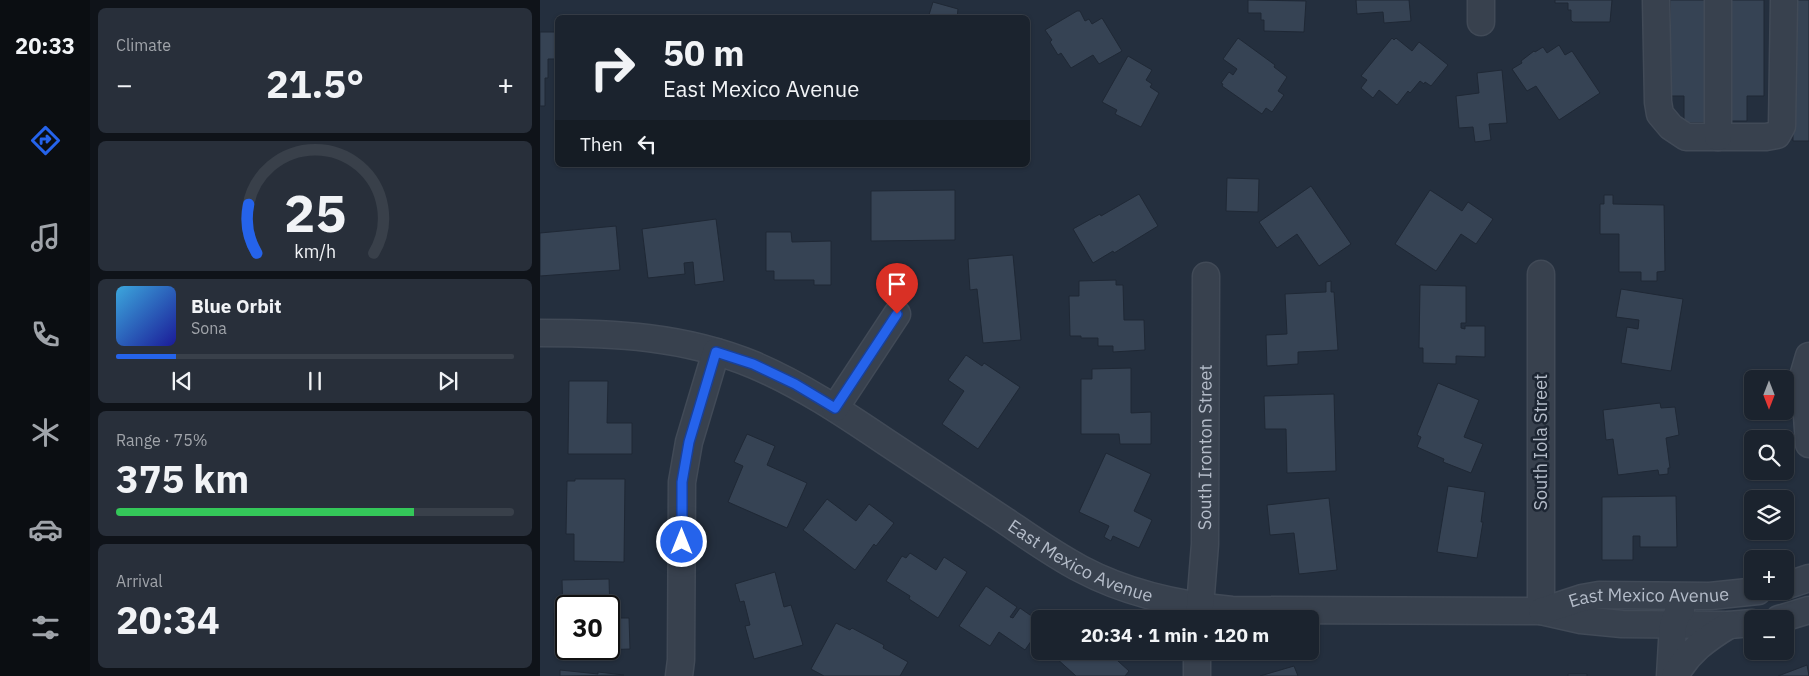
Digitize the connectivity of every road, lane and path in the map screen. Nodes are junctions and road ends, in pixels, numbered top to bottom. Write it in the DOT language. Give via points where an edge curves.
graph roads {
  1 [pos="1656,0"];
  2 [pos="1718,0"];
  3 [pos="1784,0"];
  4 [pos="1718,137"];
  5 [pos="1541,274"];
  6 [pos="1206,276"];
  7 [pos="897,314"];
  8 [pos="540,333"];
  9 [pos="716,352"];
  10 [pos="1809,356"];
  11 [pos="835,408"];
  12 [pos="1809,444"];
  13 [pos="1809,578"];
  14 [pos="1794,583"];
  15 [pos="1744,593"];
  16 [pos="1744,594"];
  17 [pos="1191,610"];
  18 [pos="1200,610"];
  19 [pos="1809,610"];
  20 [pos="1319,611"];
  21 [pos="1541,611"];
  22 [pos="1794,614"];
  23 [pos="1741,624"];
  24 [pos="1673,625"];
  25 [pos="1197,660"];
  26 [pos="679,676"];
  27 [pos="1197,676"];
  28 [pos="1670,676"];
  29 [pos="1675,676"];
  1 -- 4 [label="street" via="1660,114 1670,127 1686,137"];
  2 -- 4 [label="street"];
  3 -- 4 [label="street" via="1782,126 1777,135 1766,137"];
  5 -- 21 [label="street, South Iola Street"];
  6 -- 18 [label="street, South Ironton Street" via="1205,544"];
  7 -- 11 [label="street"];
  8 -- 9 [label="street, East Mexico Avenue" via="625,334 671,340"];
  9 -- 11 [label="street, East Mexico Avenue" via="753,364"];
  9 -- 26 [label="street" via="689,442 682,482"];
  10 -- 12 [label="street" via="1804,373"];
  11 -- 17 [label="street, East Mexico Avenue" via="1082,570"];
  13 -- 14 [label="street"];
  15 -- 21 [label="street, East Mexico Avenue" via="1599,595"];
  16 -- 24 [label="street" via="1678,612"];
  19 -- 22 [label="street"];
  20 -- 21 [label="street, East Mexico Avenue"];
  21 -- 24 [label="street, East Mexico Avenue" via="1600,622"];
  23 -- 24 [label="street, East Mexico Avenue"];
  23 -- 29 [label="street" via="1706,639 1693,650"];
  24 -- 28 [label="street"];
  25 -- 27 [label="street"];
}
